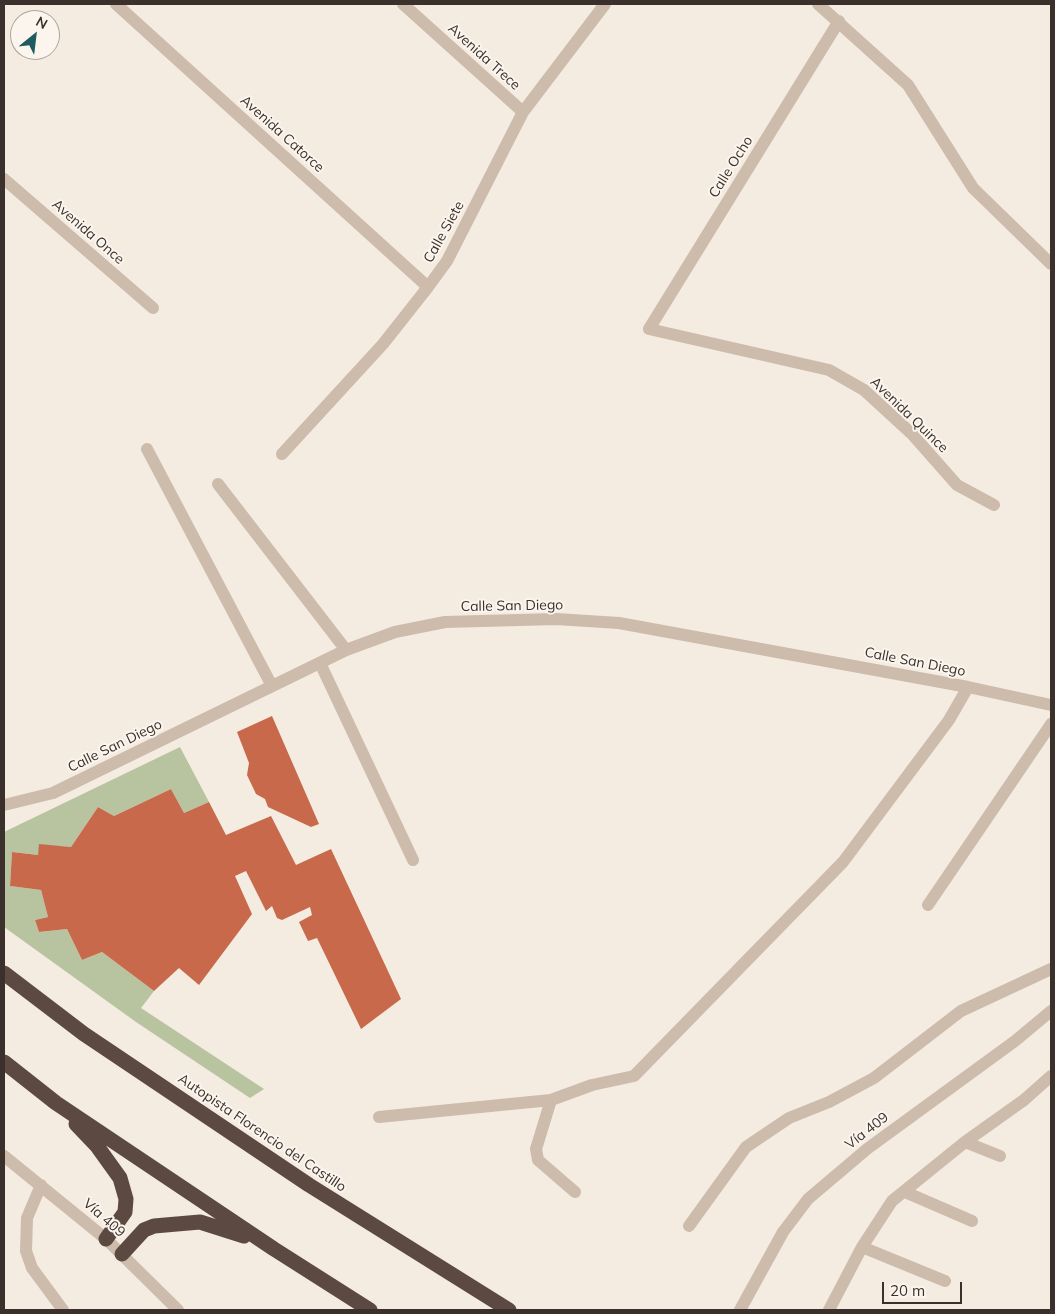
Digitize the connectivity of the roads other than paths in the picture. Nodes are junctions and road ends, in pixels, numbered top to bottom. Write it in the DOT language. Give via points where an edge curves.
graph roads {
  1 [pos="116,4"];
  2 [pos="403,4"];
  3 [pos="605,4"];
  4 [pos="818,4"];
  5 [pos="839,21"];
  6 [pos="523,112"];
  7 [pos="4,179"];
  8 [pos="1051,264"];
  9 [pos="428,287"];
  10 [pos="152,308"];
  11 [pos="649,329"];
  12 [pos="147,449"];
  13 [pos="282,454"];
  14 [pos="218,484"];
  15 [pos="994,505"];
  16 [pos="346,650"];
  17 [pos="320,663"];
  18 [pos="272,686"];
  19 [pos="968,687"];
  20 [pos="1051,705"];
  21 [pos="1051,724"];
  22 [pos="4,805"];
  23 [pos="413,860"];
  24 [pos="928,905"];
  25 [pos="1051,969"];
  26 [pos="4,973"];
  27 [pos="1051,1011"];
  28 [pos="4,1062"];
  29 [pos="1051,1076"];
  30 [pos="551,1100"];
  31 [pos="56,1103"];
  32 [pos="379,1117"];
  33 [pos="965,1142"];
  34 [pos="4,1156"];
  35 [pos="1000,1156"];
  36 [pos="41,1185"];
  37 [pos="575,1192"];
  38 [pos="905,1192"];
  39 [pos="972,1220"];
  40 [pos="689,1226"];
  41 [pos="106,1239"];
  42 [pos="862,1247"];
  43 [pos="274,1250"];
  44 [pos="122,1254"];
  45 [pos="945,1281"];
  46 [pos="62,1310"];
  47 [pos="178,1310"];
  48 [pos="370,1310"];
  49 [pos="509,1310"];
  50 [pos="740,1310"];
  51 [pos="829,1310"];
  1 -- 9 [label="street, Avenida Catorce"];
  2 -- 6 [label="street, Avenida Trece"];
  3 -- 6 [label="street, Calle Siete"];
  4 -- 5 [label="street"];
  5 -- 8 [label="street" via="908,85 973,188"];
  5 -- 11 [label="street, Calle Ocho"];
  6 -- 9 [label="street, Calle Siete" via="447,261"];
  7 -- 10 [label="street, Avenida Once"];
  9 -- 13 [label="street, Calle Siete" via="383,344"];
  11 -- 15 [label="street, Avenida Quince" via="829,370 864,390 912,434 957,485"];
  12 -- 18 [label="street"];
  14 -- 16 [label="street"];
  16 -- 17 [label="street, Calle San Diego"];
  16 -- 19 [label="street, Calle San Diego" via="395,632 445,622 556,619 619,623"];
  17 -- 18 [label="street, Calle San Diego"];
  17 -- 23 [label="street"];
  18 -- 22 [label="street, Calle San Diego" via="53,793"];
  19 -- 20 [label="street, Calle San Diego"];
  19 -- 30 [label="street" via="949,720 843,862 634,1076 592,1085"];
  21 -- 24 [label="street"];
  25 -- 40 [label="street" via="961,1011 874,1078 830,1102 790,1118 746,1147"];
  26 -- 49 [label="highway, Autopista Florencio del Castillo" via="84,1034 309,1185"];
  27 -- 50 [label="street, Vía 409" via="867,1149 808,1199 783,1232"];
  28 -- 31 [label="highway"];
  29 -- 33 [label="street" via="1024,1100"];
  30 -- 32 [label="street"];
  30 -- 37 [label="street" via="536,1150 538,1160"];
  31 -- 41 [label="highway" via="97,1146 120,1178 126,1199 125,1212"];
  31 -- 43 [label="highway"];
  33 -- 35 [label="street"];
  33 -- 38 [label="street"];
  34 -- 36 [label="street, Vía 409"];
  36 -- 41 [label="street, Vía 409"];
  36 -- 46 [label="street" via="27,1218 26,1251 32,1268"];
  38 -- 39 [label="street"];
  38 -- 42 [label="street" via="892,1201"];
  41 -- 44 [label="street, Vía 409"];
  42 -- 45 [label="street"];
  42 -- 51 [label="street"];
  43 -- 44 [label="highway" via="200,1222 173,1223 144,1230"];
  43 -- 48 [label="highway"];
  44 -- 47 [label="street, Vía 409"];
}
